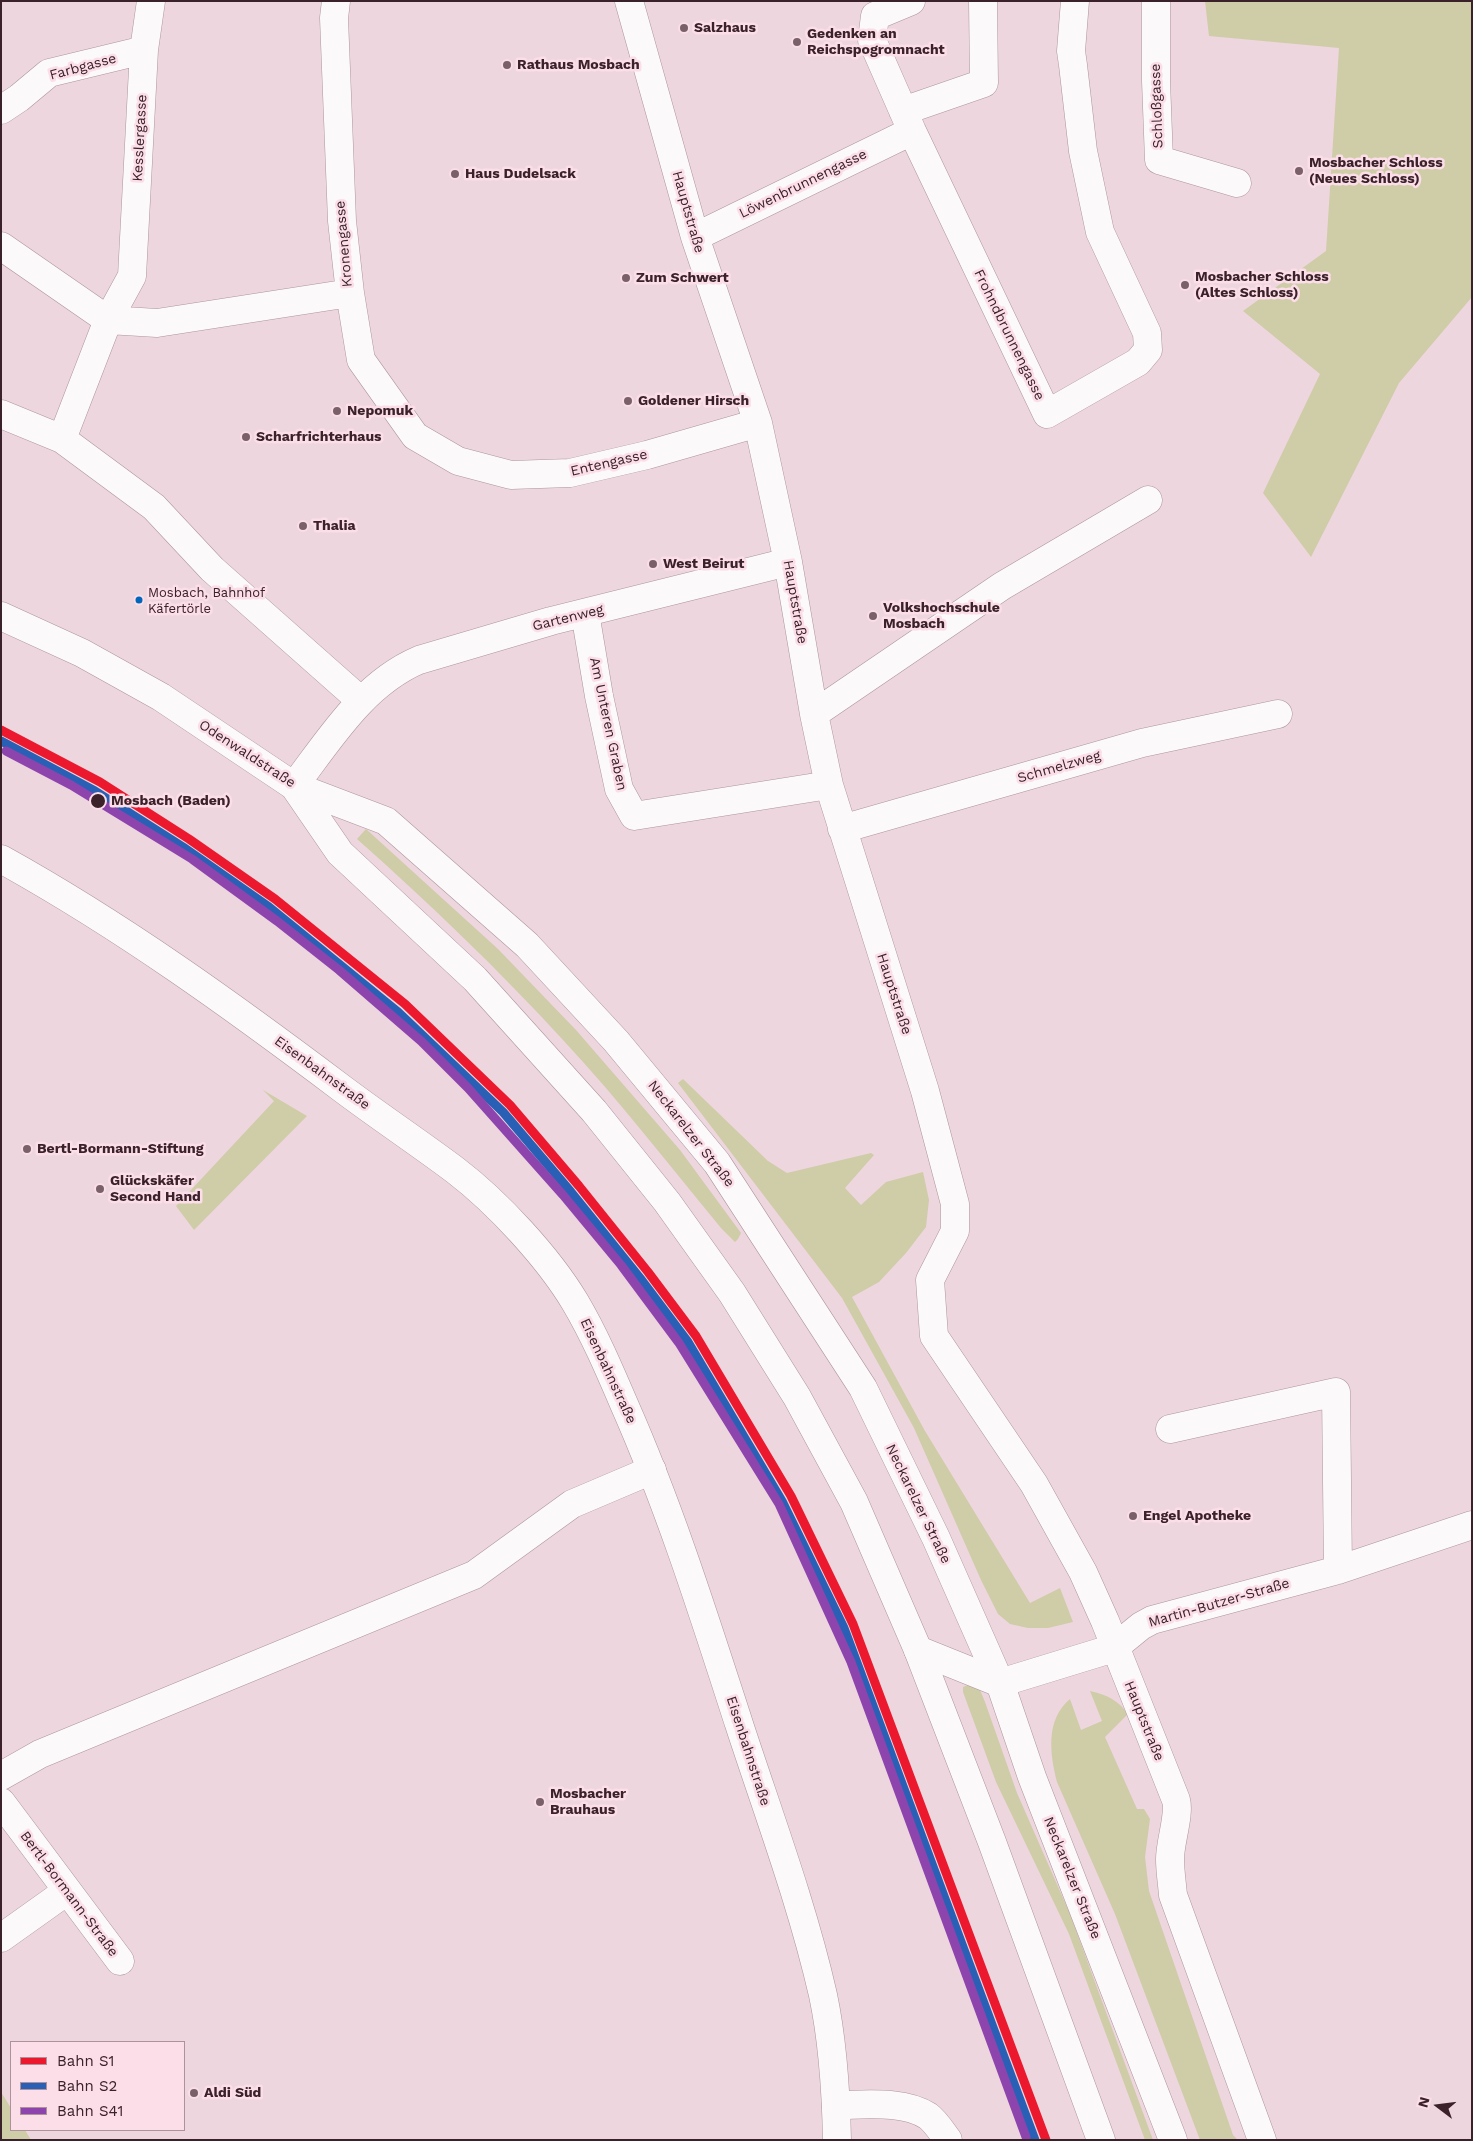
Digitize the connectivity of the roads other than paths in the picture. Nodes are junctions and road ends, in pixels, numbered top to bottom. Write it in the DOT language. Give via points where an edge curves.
graph roads {
  1 [pos="151,1"];
  2 [pos="336,1"];
  3 [pos="629,1"];
  4 [pos="911,1"];
  5 [pos="983,1"];
  6 [pos="1075,1"];
  7 [pos="1156,1"];
  8 [pos="144,50"];
  9 [pos="1,110"];
  10 [pos="907,121"];
  11 [pos="1237,184"];
  12 [pos="694,236"];
  13 [pos="1,246"];
  14 [pos="350,293"];
  15 [pos="108,320"];
  16 [pos="1,414"];
  17 [pos="758,423"];
  18 [pos="62,439"];
  19 [pos="1148,500"];
  20 [pos="788,562"];
  21 [pos="585,613"];
  22 [pos="1,616"];
  23 [pos="360,700"];
  24 [pos="814,714"];
  25 [pos="1278,714"];
  26 [pos="829,785"];
  27 [pos="294,786"];
  28 [pos="842,829"];
  29 [pos="1,859"];
  30 [pos="527,945"];
  31 [pos="1170,1429"];
  32 [pos="652,1470"];
  33 [pos="1472,1525"];
  34 [pos="1338,1570"];
  35 [pos="1114,1648"];
  36 [pos="918,1650"];
  37 [pos="1000,1682"];
  38 [pos="1,1776"];
  39 [pos="1,1802"];
  40 [pos="67,1891"];
  41 [pos="1,1938"];
  42 [pos="120,1961"];
  43 [pos="836,2105"];
  44 [pos="838,2140"];
  45 [pos="948,2140"];
  46 [pos="1101,2140"];
  47 [pos="1173,2140"];
  48 [pos="1262,2140"];
  1 -- 8 [label="street, Kesslergasse"];
  2 -- 14 [label="street, Kronengasse" via="342,221"];
  3 -- 12 [label="street, Hauptstraße"];
  4 -- 10 [label="street, Frohndbrunnengasse" via="875,16 872,40"];
  5 -- 10 [label="street, Löwenbrunnengasse" via="984,83"];
  6 -- 10 [label="street, Frohndbrunnengasse" via="1071,51 1083,151 1100,232 1147,333 1148,350 1138,362 1047,414"];
  7 -- 11 [label="street, Schloßgasse" via="1159,160"];
  8 -- 9 [label="street, Farbgasse" via="48,73"];
  8 -- 15 [label="street, Kesslergasse" via="132,276"];
  10 -- 12 [label="street, Löwenbrunnengasse"];
  12 -- 17 [label="street, Hauptstraße"];
  13 -- 15 [label="street"];
  14 -- 15 [label="street, Kronengasse" via="157,323"];
  14 -- 17 [label="street, Entengasse" via="361,360 415,436 458,461 511,475 570,473"];
  15 -- 18 [label="street"];
  16 -- 18 [label="street"];
  17 -- 20 [label="street, Hauptstraße"];
  18 -- 23 [label="street" via="154,507 212,569"];
  19 -- 24 [label="street" via="1002,586"];
  20 -- 21 [label="street, Gartenweg"];
  20 -- 24 [label="street, Hauptstraße"];
  21 -- 23 [label="street, Gartenweg" via="419,660 400,668"];
  21 -- 26 [label="street, Am Unteren Graben" via="619,788 634,816"];
  22 -- 27 [label="street, Odenwaldstraße" via="82,653 160,697"];
  23 -- 27 [label="street, Gartenweg"];
  24 -- 26 [label="street, Hauptstraße"];
  25 -- 28 [label="street, Schmelzweg" via="1142,743"];
  26 -- 28 [label="street, Hauptstraße"];
  27 -- 30 [label="street, Odenwaldstraße" via="386,821"];
  27 -- 36 [label="street" via="340,853 476,979 594,1111 667,1202 732,1294 797,1397 854,1502"];
  28 -- 35 [label="street, Hauptstraße" via="926,1091 955,1204 955,1231 930,1280 934,1336 1034,1484 1083,1572"];
  29 -- 32 [label="street, Eisenbahnstraße" via="68,896 188,976 475,1186 537,1251 573,1298 595,1339"];
  30 -- 37 [label="street, Neckarelzer Straße" via="616,1041 717,1162 800,1289 862,1388 936,1538"];
  31 -- 34 [label="street" via="1336,1392"];
  32 -- 38 [label="street" via="572,1504 474,1575 40,1754"];
  32 -- 43 [label="street, Eisenbahnstraße" via="685,1558 813,1955 824,1999"];
  33 -- 34 [label="street, Martin-Butzer-Straße"];
  34 -- 35 [label="street, Martin-Butzer-Straße" via="1152,1620"];
  35 -- 37 [label="street, Martin-Butzer-Straße"];
  35 -- 48 [label="street, Hauptstraße" via="1176,1800 1178,1807 1170,1860 1174,1895"];
  36 -- 37 [label="street"];
  36 -- 46 [label="street"];
  37 -- 47 [label="street, Neckarelzer Straße" via="1032,1777"];
  39 -- 40 [label="street, Bertl-Bormann-Straße"];
  40 -- 41 [label="street"];
  40 -- 42 [label="street, Bertl-Bormann-Straße"];
  43 -- 44 [label="street, Eisenbahnstraße"];
  43 -- 45 [label="street" via="882,2105 916,2111 928,2117"];
}
